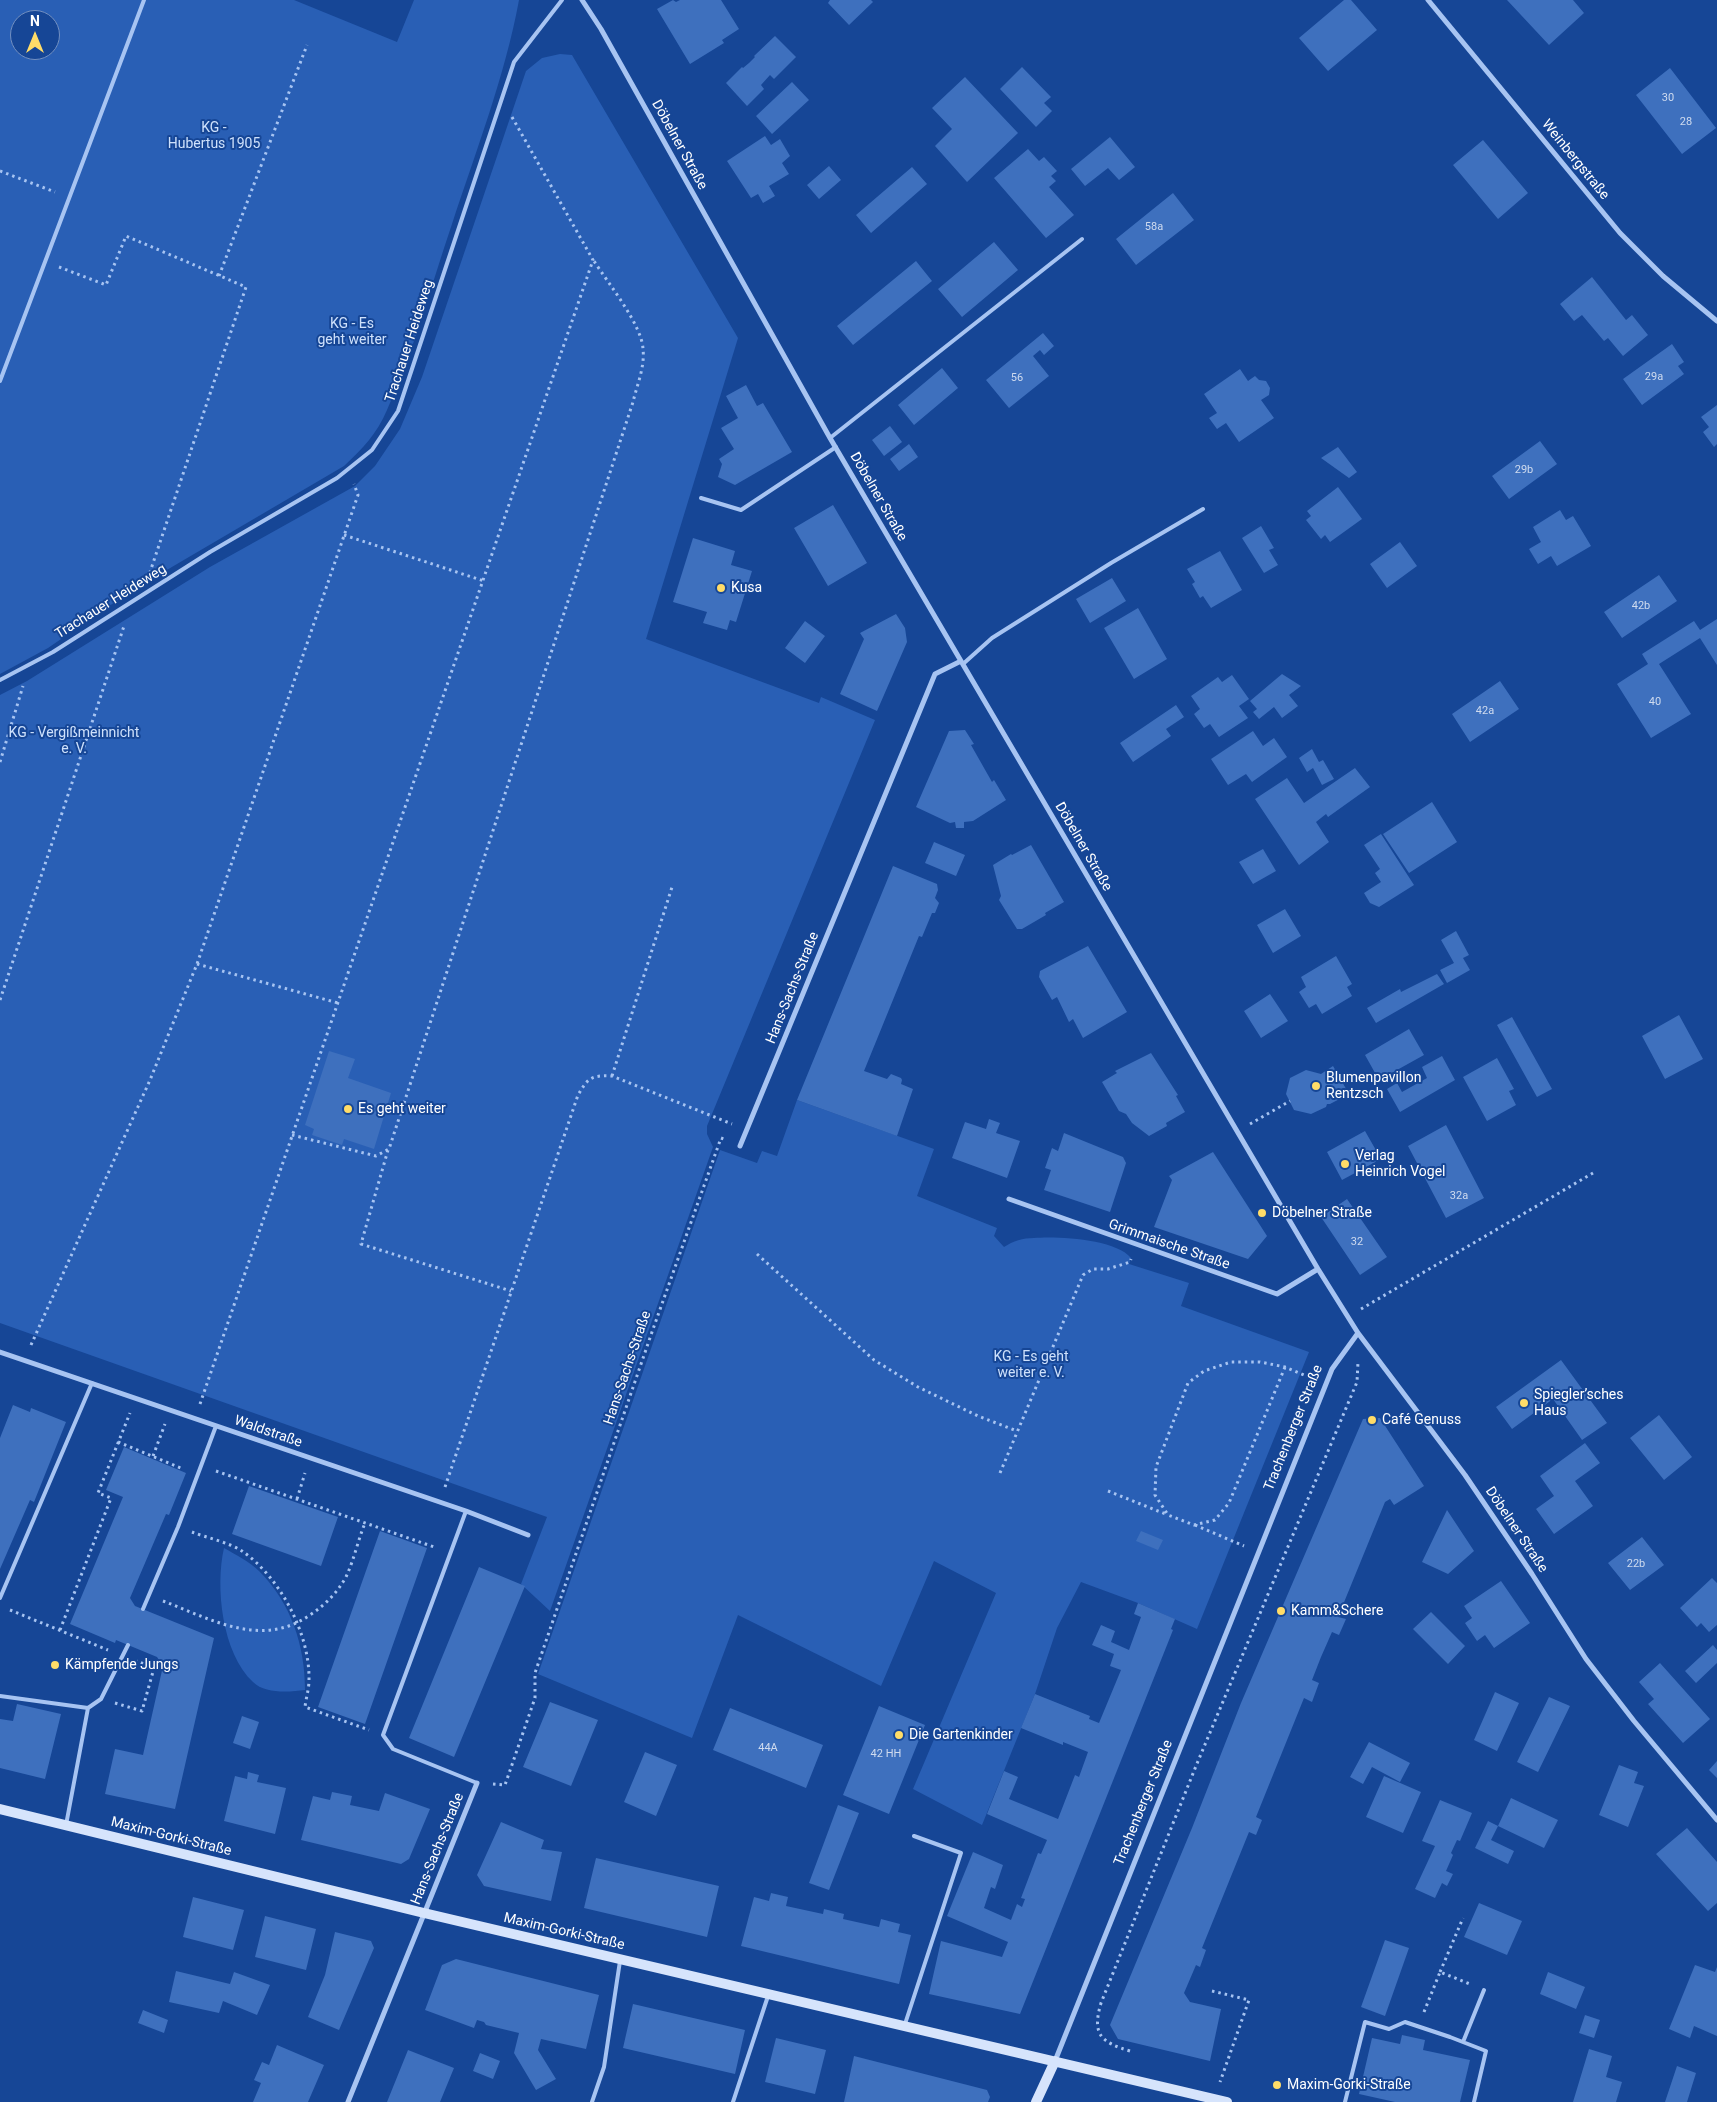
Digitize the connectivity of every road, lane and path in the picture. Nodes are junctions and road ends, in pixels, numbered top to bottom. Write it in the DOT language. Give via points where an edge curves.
graph roads {
  1 [pos="144,0"];
  2 [pos="562,0"];
  3 [pos="582,0"];
  4 [pos="1428,0"];
  5 [pos="307,45"];
  6 [pos="502,100"];
  7 [pos="0,171"];
  8 [pos="69,198"];
  9 [pos="1082,239"];
  10 [pos="594,260"];
  11 [pos="45,261"];
  12 [pos="219,276"];
  13 [pos="1717,322"];
  14 [pos="0,381"];
  15 [pos="830,438"];
  16 [pos="836,448"];
  17 [pos="346,471"];
  18 [pos="701,498"];
  19 [pos="1203,510"];
  20 [pos="344,535"];
  21 [pos="484,581"];
  22 [pos="142,596"];
  23 [pos="119,610"];
  24 [pos="962,663"];
  25 [pos="27,666"];
  26 [pos="0,680"];
  27 [pos="0,762"];
  28 [pos="673,884"];
  29 [pos="197,964"];
  30 [pos="0,1000"];
  31 [pos="338,1004"];
  32 [pos="612,1076"];
  33 [pos="1290,1101"];
  34 [pos="747,1130"];
  35 [pos="1237,1131"];
  36 [pos="292,1135"];
  37 [pos="740,1146"];
  38 [pos="389,1149"];
  39 [pos="1594,1173"];
  40 [pos="1008,1199"];
  41 [pos="1139,1247"];
  42 [pos="757,1254"];
  43 [pos="1318,1269"];
  44 [pos="511,1291"];
  45 [pos="1348,1316"];
  46 [pos="1358,1333"];
  47 [pos="0,1352"];
  48 [pos="25,1360"];
  49 [pos="1285,1367"];
  50 [pos="92,1383"];
  51 [pos="1326,1384"];
  52 [pos="136,1398"];
  53 [pos="170,1410"];
  54 [pos="195,1418"];
  55 [pos="216,1426"];
  56 [pos="1017,1431"];
  57 [pos="118,1442"];
  58 [pos="153,1456"];
  59 [pos="201,1466"];
  60 [pos="1000,1473"];
  61 [pos="198,1475"];
  62 [pos="1108,1491"];
  63 [pos="299,1493"];
  64 [pos="296,1499"];
  65 [pos="440,1503"];
  66 [pos="466,1511"];
  67 [pos="1168,1515"];
  68 [pos="364,1523"];
  69 [pos="1194,1525"];
  70 [pos="178,1526"];
  71 [pos="528,1535"];
  72 [pos="1259,1552"];
  73 [pos="451,1553"];
  74 [pos="148,1595"];
  75 [pos="0,1598"];
  76 [pos="8,1609"];
  77 [pos="143,1609"];
  78 [pos="298,1624"];
  79 [pos="60,1630"];
  80 [pos="128,1645"];
  81 [pos="123,1656"];
  82 [pos="0,1696"];
  83 [pos="102,1699"];
  84 [pos="88,1708"];
  85 [pos="383,1735"];
  86 [pos="477,1782"];
  87 [pos="0,1809"];
  88 [pos="1717,1820"];
  89 [pos="66,1825"];
  90 [pos="914,1836"];
  91 [pos="424,1913"];
  92 [pos="1463,1918"];
  93 [pos="621,1959"];
  94 [pos="1440,1972"];
  95 [pos="1484,1990"];
  96 [pos="1212,1991"];
  97 [pos="769,1994"];
  98 [pos="904,2026"];
  99 [pos="1418,2026"];
  100 [pos="1463,2042"];
  101 [pos="1130,2051"];
  102 [pos="1054,2061"];
  103 [pos="1214,2099"];
  104 [pos="348,2102"];
  105 [pos="592,2102"];
  106 [pos="733,2102"];
  107 [pos="1036,2102"];
  108 [pos="1227,2102"];
  109 [pos="1345,2102"];
  110 [pos="1474,2102"];
  1 -- 8 [label="lane"];
  2 -- 6 [label="lane, Trachauer Heideweg" via="514,62"];
  3 -- 15 [label="street, Döbelner Straße"];
  4 -- 13 [label="street, Weinbergstraße" via="1620,233 1663,276"];
  5 -- 12 [label="path"];
  6 -- 10 [label="path"];
  6 -- 17 [label="lane, Trachauer Heideweg" via="398,411 372,450"];
  7 -- 8 [label="path"];
  8 -- 11 [label="lane"];
  9 -- 15 [label="lane"];
  10 -- 21 [label="path"];
  10 -- 38 [label="path" via="641,334 642,366 633,402"];
  11 -- 12 [label="path" via="106,285 126,236"];
  11 -- 14 [label="lane"];
  12 -- 22 [label="path" via="246,287"];
  15 -- 16 [label="street, Döbelner Straße"];
  16 -- 18 [label="lane" via="741,510"];
  16 -- 24 [label="street, Döbelner Straße"];
  17 -- 20 [label="path" via="358,495"];
  17 -- 22 [label="lane, Trachauer Heideweg"];
  19 -- 24 [label="lane" via="992,638"];
  20 -- 21 [label="path"];
  20 -- 29 [label="path"];
  21 -- 31 [label="path"];
  22 -- 23 [label="lane, Trachauer Heideweg"];
  23 -- 25 [label="lane, Trachauer Heideweg"];
  23 -- 30 [label="path" via="125,624"];
  24 -- 34 [label="street, Hans-Sachs-Straße" via="935,674"];
  24 -- 35 [label="street, Döbelner Straße"];
  25 -- 26 [label="lane, Trachauer Heideweg"];
  25 -- 27 [label="path"];
  28 -- 32 [label="path"];
  29 -- 31 [label="path"];
  29 -- 48 [label="path" via="150,1080"];
  31 -- 36 [label="path"];
  32 -- 34 [label="path"];
  32 -- 44 [label="path" via="598,1075 586,1081 578,1096"];
  33 -- 35 [label="path"];
  34 -- 37 [label="street, Hans-Sachs-Straße"];
  35 -- 43 [label="street, Döbelner Straße"];
  36 -- 38 [label="path" via="376,1156"];
  36 -- 54 [label="path"];
  37 -- 86 [label="path, Hans-Sachs-Straße" via="721,1138 535,1673 535,1698 505,1785"];
  38 -- 44 [label="path" via="360,1244"];
  39 -- 45 [label="path"];
  40 -- 41 [label="street, Grimmaische Straße"];
  41 -- 43 [label="street, Grimmaische Straße" via="1277,1294"];
  41 -- 56 [label="path" via="1130,1262 1108,1269 1093,1269 1083,1275"];
  42 -- 56 [label="path" via="874,1360 918,1387"];
  43 -- 45 [label="street, Döbelner Straße"];
  44 -- 65 [label="path"];
  45 -- 46 [label="street, Döbelner Straße"];
  46 -- 51 [label="street, Trachenberger Straße" via="1332,1369"];
  46 -- 88 [label="street, Döbelner Straße" via="1465,1475 1586,1659"];
  46 -- 101 [label="path" via="1357,1382 1101,2003 1096,2019 1099,2034 1113,2046"];
  47 -- 48 [label="street, Waldstraße"];
  48 -- 50 [label="street, Waldstraße"];
  49 -- 51 [label="path"];
  49 -- 67 [label="path" via="1260,1362 1231,1362 1204,1371 1188,1383 1156,1467 1155,1495"];
  49 -- 69 [label="path" via="1229,1503 1216,1520"];
  50 -- 52 [label="street, Waldstraße"];
  50 -- 75 [label="lane"];
  51 -- 72 [label="street, Trachenberger Straße"];
  52 -- 53 [label="street, Waldstraße"];
  52 -- 57 [label="path"];
  53 -- 54 [label="street, Waldstraße"];
  53 -- 58 [label="path"];
  54 -- 55 [label="street, Waldstraße"];
  55 -- 59 [label="lane"];
  55 -- 65 [label="street, Waldstraße"];
  56 -- 60 [label="path"];
  57 -- 58 [label="path"];
  57 -- 79 [label="path" via="98,1493 111,1498"];
  58 -- 61 [label="path"];
  59 -- 61 [label="lane"];
  59 -- 64 [label="path"];
  61 -- 70 [label="lane"];
  62 -- 67 [label="path"];
  63 -- 64 [label="path"];
  64 -- 68 [label="path"];
  65 -- 66 [label="street, Waldstraße"];
  66 -- 71 [label="street, Waldstraße"];
  66 -- 73 [label="lane"];
  67 -- 69 [label="path"];
  68 -- 73 [label="path"];
  68 -- 78 [label="path" via="346,1577 328,1603"];
  69 -- 72 [label="path"];
  70 -- 74 [label="lane"];
  70 -- 78 [label="path" via="241,1550 263,1569 288,1603"];
  72 -- 102 [label="street, Trachenberger Straße"];
  73 -- 85 [label="lane"];
  74 -- 77 [label="lane"];
  74 -- 78 [label="path" via="242,1630 266,1631"];
  76 -- 79 [label="path"];
  78 -- 85 [label="path" via="309,1680 305,1707"];
  79 -- 81 [label="path"];
  80 -- 81 [label="lane"];
  81 -- 83 [label="lane"];
  81 -- 83 [label="path" via="154,1668 142,1711"];
  82 -- 84 [label="lane"];
  83 -- 84 [label="lane"];
  84 -- 89 [label="lane"];
  85 -- 86 [label="lane" via="393,1749"];
  86 -- 91 [label="street, Hans-Sachs-Straße"];
  87 -- 89 [label="street, Maxim-Gorki-Straße"];
  89 -- 91 [label="street, Maxim-Gorki-Straße"];
  90 -- 98 [label="lane" via="961,1853"];
  91 -- 93 [label="street, Maxim-Gorki-Straße"];
  91 -- 104 [label="street, Hans-Sachs-Straße"];
  92 -- 94 [label="path"];
  93 -- 97 [label="street, Maxim-Gorki-Straße"];
  93 -- 105 [label="lane" via="604,2067"];
  94 -- 95 [label="path"];
  94 -- 99 [label="path"];
  95 -- 100 [label="lane"];
  96 -- 103 [label="path" via="1249,2000"];
  97 -- 98 [label="street, Maxim-Gorki-Straße"];
  97 -- 106 [label="lane"];
  98 -- 102 [label="street, Maxim-Gorki-Straße"];
  99 -- 100 [label="lane"];
  99 -- 109 [label="lane" via="1405,2022 1389,2029 1365,2022"];
  100 -- 110 [label="lane" via="1486,2051"];
  102 -- 103 [label="street, Maxim-Gorki-Straße"];
  102 -- 107 [label="street, Trachenberger Straße"];
  103 -- 108 [label="street, Maxim-Gorki-Straße"];
}
